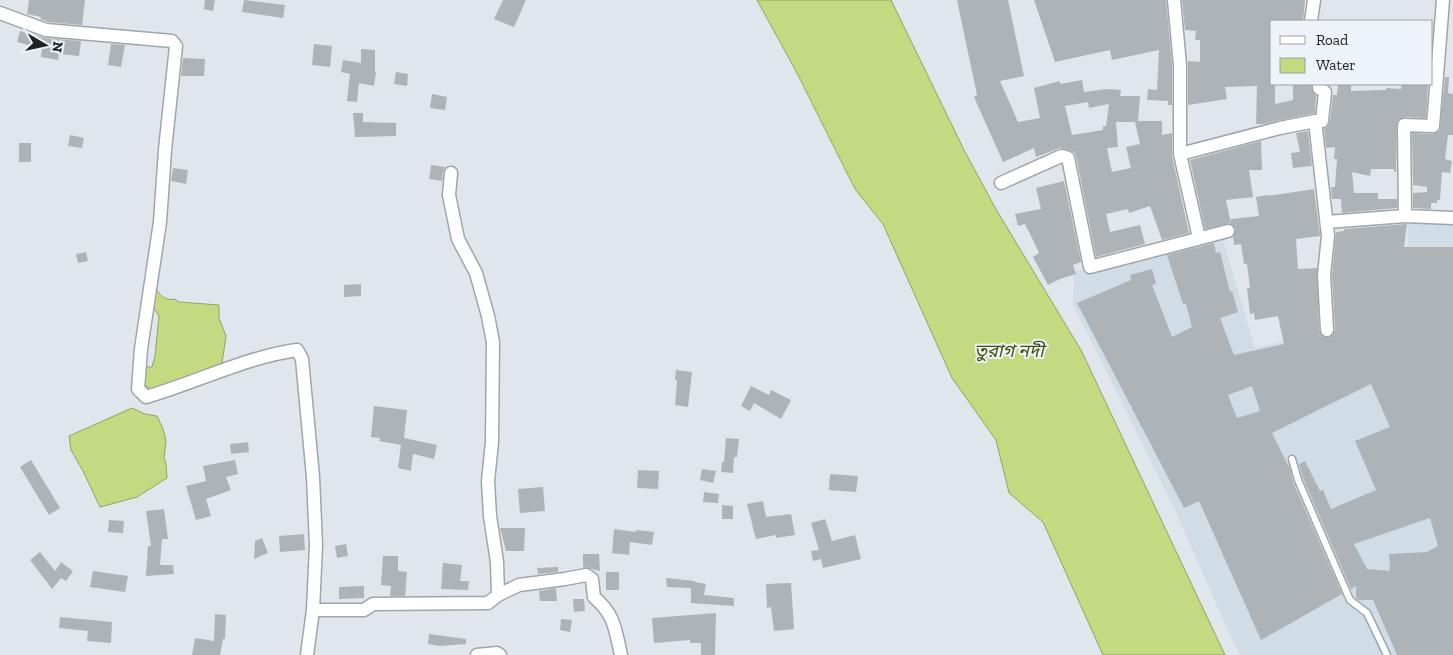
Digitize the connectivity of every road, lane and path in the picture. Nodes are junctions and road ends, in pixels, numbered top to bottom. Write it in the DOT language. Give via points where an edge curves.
graph roads {
  1 [pos="1174,0"];
  2 [pos="1314,0"];
  3 [pos="1443,0"];
  4 [pos="0,13"];
  5 [pos="1311,20"];
  6 [pos="1319,85"];
  7 [pos="1315,121"];
  8 [pos="1180,154"];
  9 [pos="451,173"];
  10 [pos="1001,183"];
  11 [pos="1405,216"];
  12 [pos="1453,218"];
  13 [pos="1326,222"];
  14 [pos="1228,230"];
  15 [pos="1200,238"];
  16 [pos="1326,330"];
  17 [pos="1292,459"];
  18 [pos="498,595"];
  19 [pos="313,610"];
  20 [pos="307,655"];
  21 [pos="477,655"];
  22 [pos="500,655"];
  23 [pos="621,655"];
  24 [pos="1387,655"];
  1 -- 8 [label="street" via="1180,65"];
  2 -- 5 [label="street"];
  3 -- 11 [label="street" via="1433,126 1404,125"];
  4 -- 19 [label="street" via="46,30 175,43 160,222 138,389 146,397 261,358 297,350 302,359 313,477 316,545"];
  6 -- 7 [label="street" via="1325,92 1325,104 1322,121"];
  7 -- 8 [label="street"];
  7 -- 13 [label="street"];
  8 -- 15 [label="street"];
  9 -- 18 [label="street" via="449,195 458,239 476,273 493,342 492,442 488,481"];
  10 -- 15 [label="street" via="1059,157 1068,158 1090,267"];
  11 -- 12 [label="street"];
  11 -- 13 [label="street"];
  13 -- 16 [label="street"];
  14 -- 15 [label="street"];
  17 -- 24 [label="lane" via="1350,600 1366,613"];
  18 -- 19 [label="street" via="488,603 373,604 364,610"];
  18 -- 23 [label="street" via="519,585 586,575 592,579 594,597 611,615"];
  19 -- 20 [label="street"];
  21 -- 22 [label="street"];
}
